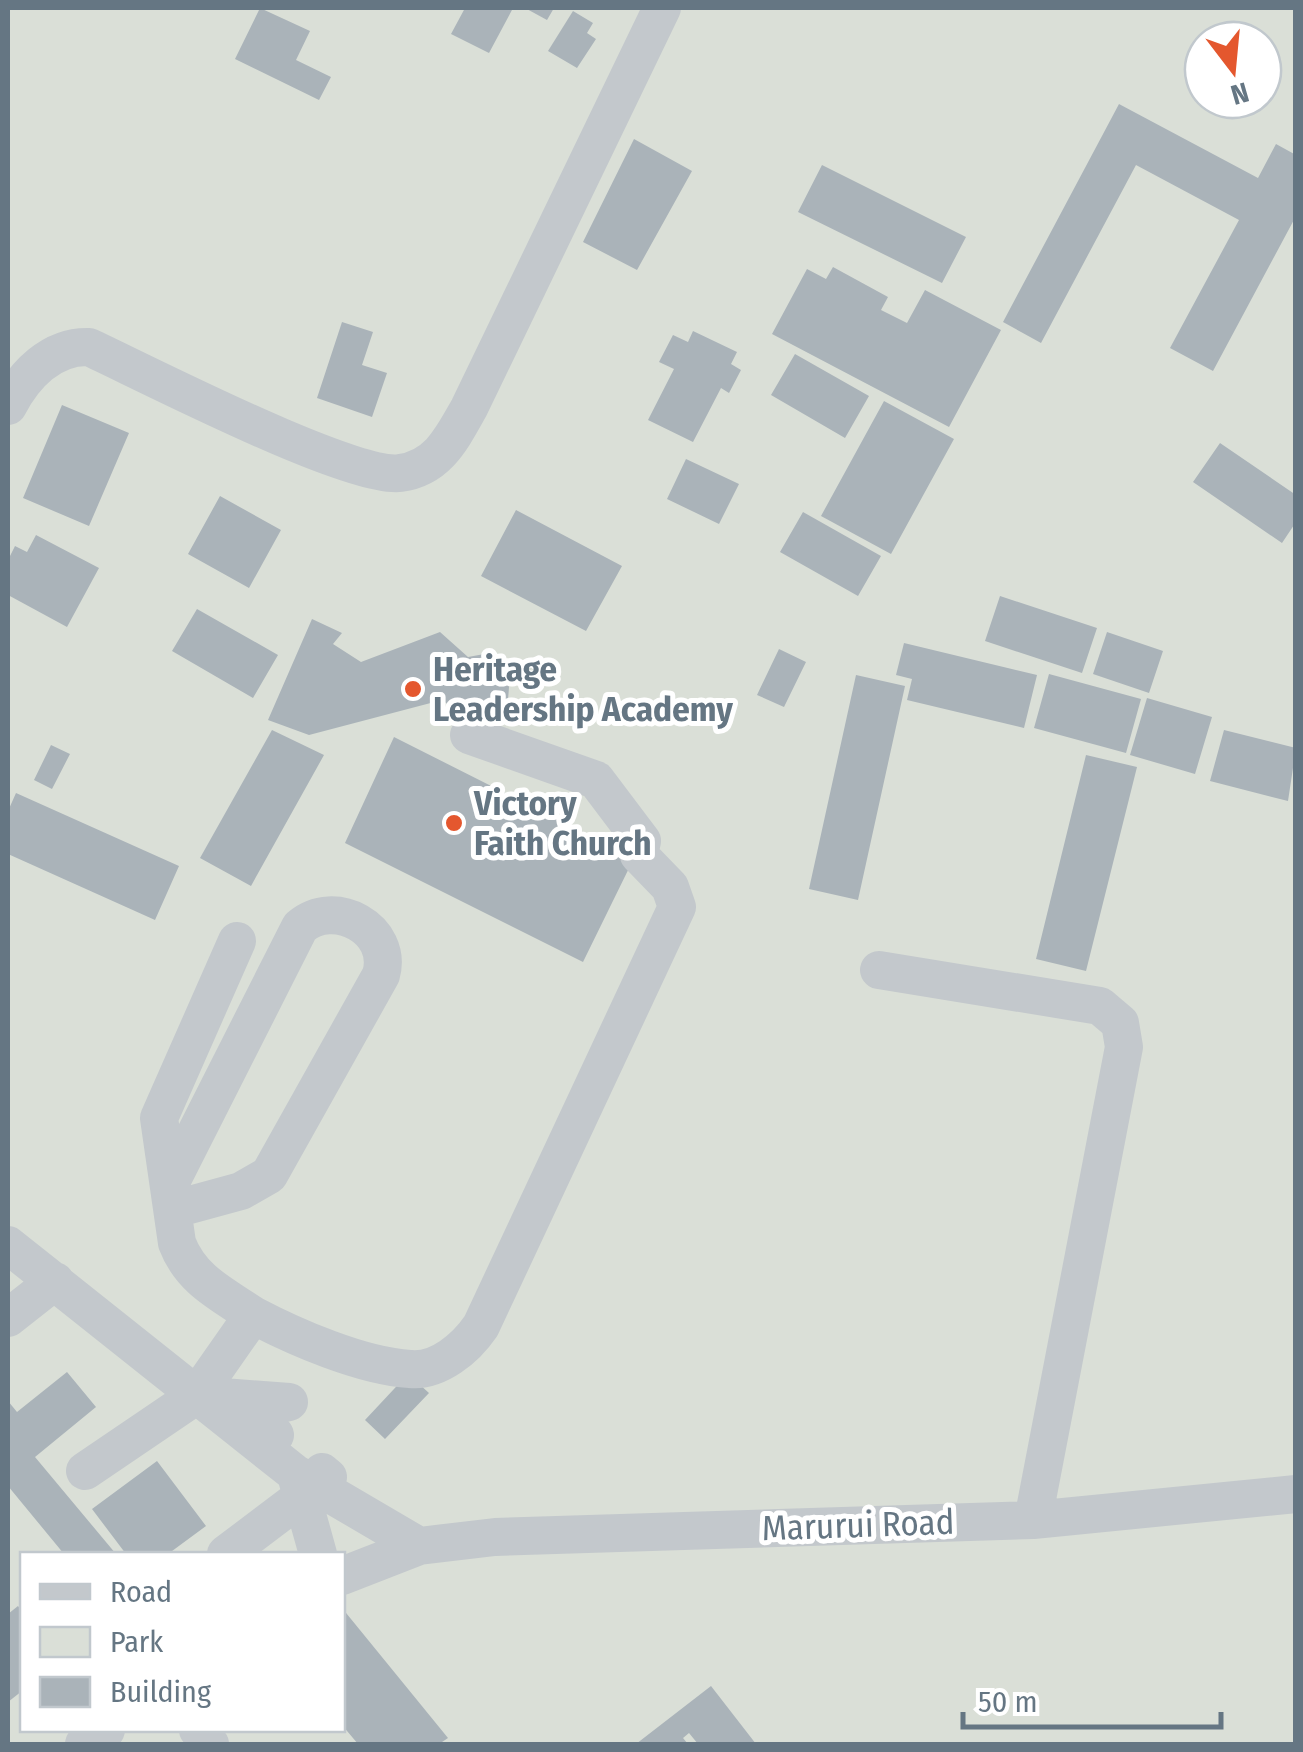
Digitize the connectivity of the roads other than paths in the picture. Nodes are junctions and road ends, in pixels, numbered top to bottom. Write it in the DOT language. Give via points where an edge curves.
graph roads {
  1 [pos="662,8"];
  2 [pos="8,406"];
  3 [pos="470,735"];
  4 [pos="237,941"];
  5 [pos="878,970"];
  6 [pos="172,1196"];
  7 [pos="8,1245"];
  8 [pos="55,1280"];
  9 [pos="253,1315"];
  10 [pos="8,1318"];
  11 [pos="197,1395"];
  12 [pos="85,1471"];
  13 [pos="305,1485"];
  14 [pos="1296,1494"];
  15 [pos="1033,1520"];
  16 [pos="419,1546"];
  17 [pos="311,1550"];
  18 [pos="228,1552"];
  19 [pos="345,1575"];
  1 -- 2 [label="street" via="469,408 436,459 398,474 379,472 273,433 88,347 72,346 50,358 25,377"];
  3 -- 9 [label="street" via="596,780 642,841 638,856 670,887 677,907 470,1342 451,1357 412,1370 303,1341"];
  4 -- 6 [label="street" via="159,1118"];
  5 -- 15 [label="street" via="1100,1006 1120,1023 1124,1047"];
  6 -- 6 [label="street" via="300,926 325,912 374,935 383,950 381,975 270,1175 242,1191"];
  6 -- 9 [label="street" via="177,1243 195,1276"];
  7 -- 8 [label="street"];
  8 -- 10 [label="street"];
  8 -- 11 [label="street"];
  9 -- 11 [label="street"];
  11 -- 12 [label="street"];
  11 -- 13 [label="street"];
  11 -- 13 [label="street" via="289,1402 246,1412 328,1477"];
  13 -- 16 [label="street"];
  13 -- 17 [label="street"];
  13 -- 18 [label="street"];
  14 -- 15 [label="street, Marurui Road"];
  15 -- 16 [label="street, Marurui Road" via="549,1534"];
  16 -- 19 [label="street, Marurui Road"];
}
